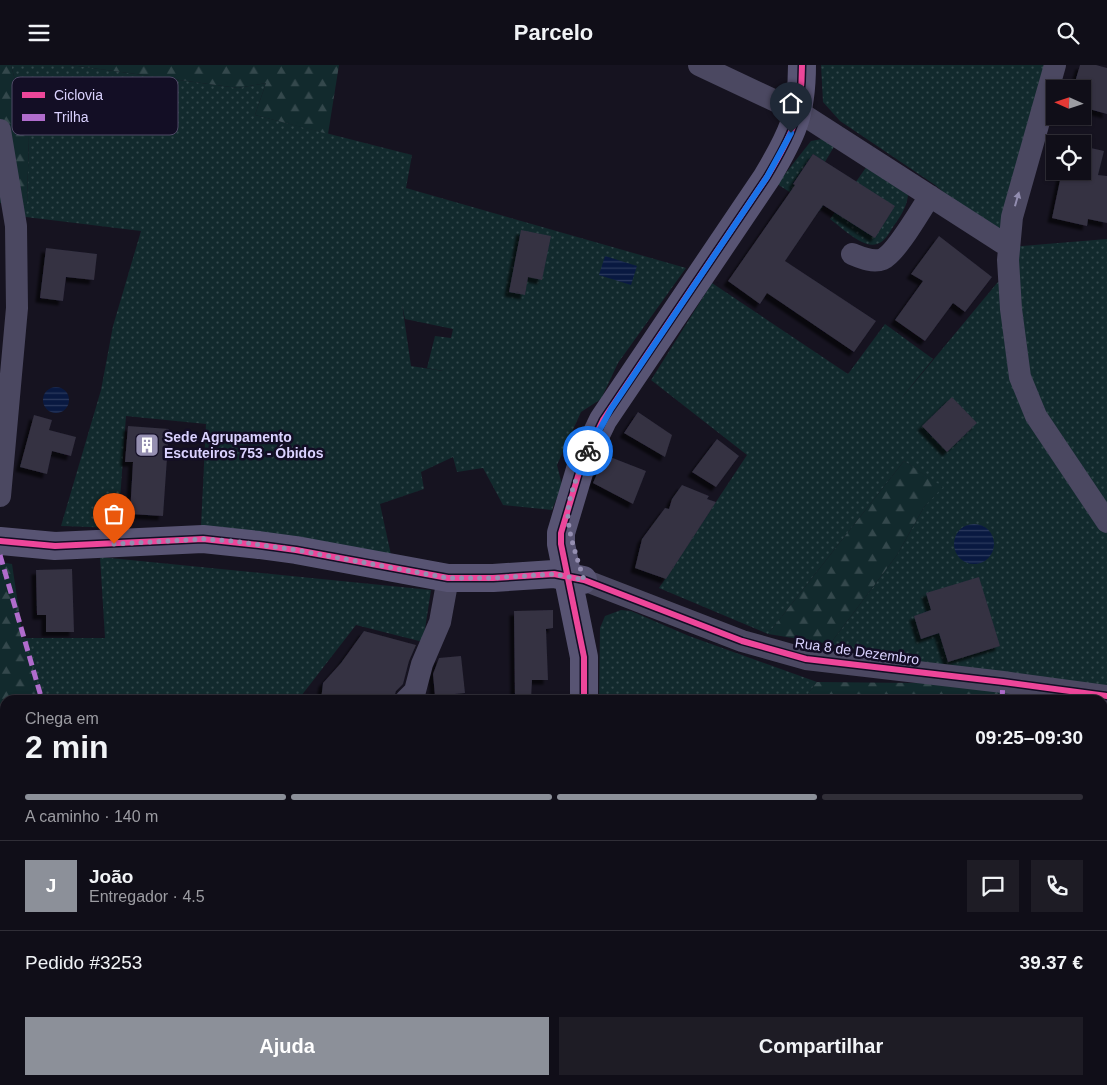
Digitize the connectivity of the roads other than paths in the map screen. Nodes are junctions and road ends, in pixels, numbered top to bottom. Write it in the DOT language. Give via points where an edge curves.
graph roads {
  1 [pos="802,65"];
  2 [pos="1055,65"];
  3 [pos="702,66"];
  4 [pos="798,112"];
  5 [pos="0,130"];
  6 [pos="930,197"];
  7 [pos="1009,247"];
  8 [pos="852,254"];
  9 [pos="0,496"];
  10 [pos="1107,522"];
  11 [pos="0,541"];
  12 [pos="448,578"];
  13 [pos="576,579"];
  14 [pos="411,695"];
  15 [pos="584,695"];
  16 [pos="1100,695"];
  1 -- 4 [label="street"];
  7 -- 2 [label="street, one-way" via="1012,217"];
  3 -- 4 [label="street"];
  4 -- 6 [label="street"];
  4 -- 13 [label="street" via="791,133 767,177 603,420 582,466 561,533 561,544"];
  5 -- 9 [label="street" via="16,226 18,308"];
  6 -- 7 [label="street"];
  6 -- 8 [label="street" via="892,253 881,260 869,261"];
  7 -- 10 [label="street" via="1011,309 1020,377 1036,416"];
  11 -- 12 [label="street, Rua 8 de Dezembro" via="55,546 203,539 232,541"];
  12 -- 13 [label="street, Rua 8 de Dezembro" via="554,574"];
  12 -- 14 [label="street" via="440,622"];
  13 -- 15 [label="street" via="584,657"];
  13 -- 16 [label="street, Rua 8 de Dezembro" via="742,641 806,659"];
}
